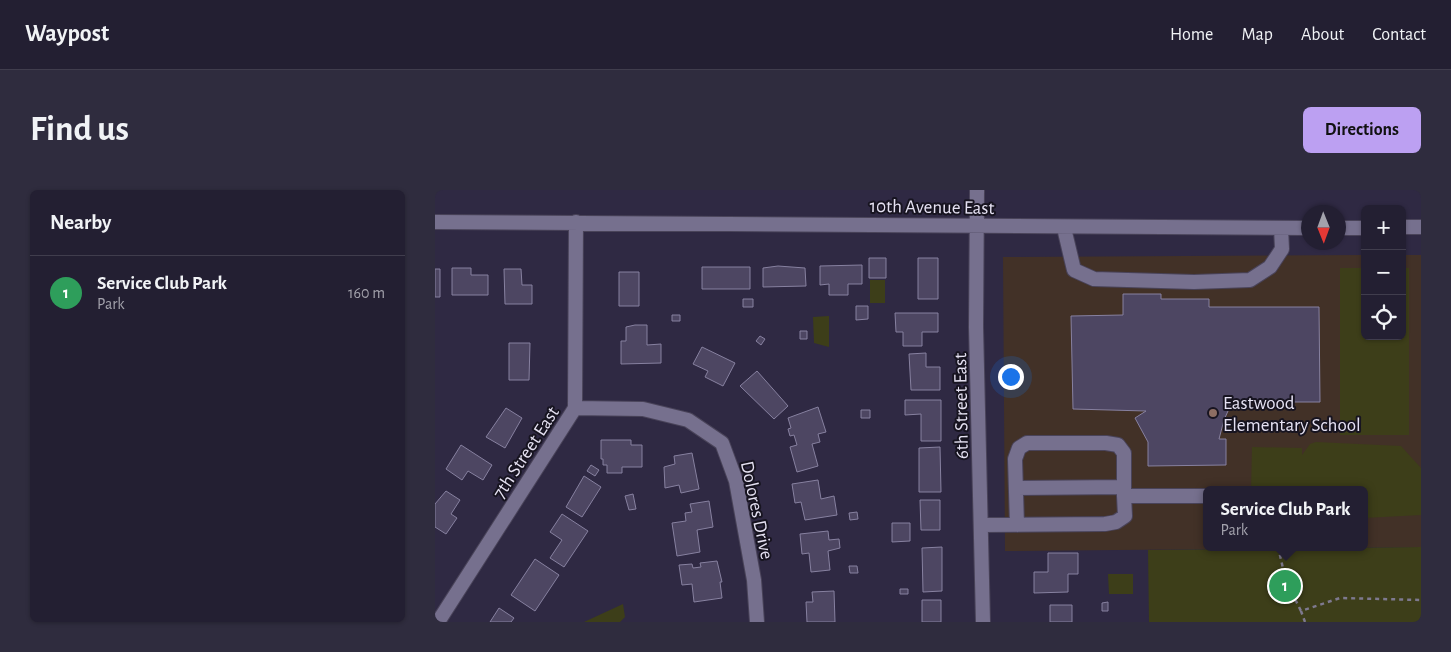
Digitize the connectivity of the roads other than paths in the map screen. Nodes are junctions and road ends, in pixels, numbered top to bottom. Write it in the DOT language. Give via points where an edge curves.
graph roads {
  1 [pos="977,190"];
  2 [pos="435,222"];
  3 [pos="576,222"];
  4 [pos="977,225"];
  5 [pos="1406,227"];
  6 [pos="1421,227"];
  7 [pos="1064,228"];
  8 [pos="1281,228"];
  9 [pos="1301,228"];
  10 [pos="1346,228"];
  11 [pos="1361,228"];
  12 [pos="575,408"];
  13 [pos="1016,488"];
  14 [pos="1124,492"];
  15 [pos="1203,496"];
  16 [pos="981,525"];
  17 [pos="1017,525"];
  18 [pos="439,622"];
  19 [pos="757,622"];
  20 [pos="983,622"];
  1 -- 4 [label="street, 6th Street East"];
  2 -- 3 [label="street, 10th Avenue East"];
  3 -- 4 [label="street, 10th Avenue East"];
  3 -- 12 [label="street, 7th Street East"];
  4 -- 7 [label="street, 10th Avenue East"];
  4 -- 16 [label="street, 6th Street East"];
  5 -- 6 [label="street"];
  7 -- 8 [label="street, 10th Avenue East"];
  7 -- 8 [label="street" via="1074,270 1094,279 1195,282 1250,280 1270,267 1282,249"];
  8 -- 9 [label="street, 10th Avenue East"];
  10 -- 11 [label="street"];
  12 -- 18 [label="street, 7th Street East"];
  12 -- 19 [label="street, Dolores Drive" via="643,409 688,420 722,443 736,482 754,580"];
  13 -- 14 [label="street"];
  13 -- 14 [label="street" via="1015,459 1019,448 1027,443 1106,443 1118,446 1124,453"];
  13 -- 17 [label="street"];
  14 -- 15 [label="street"];
  14 -- 17 [label="street" via="1125,516 1116,522"];
  16 -- 17 [label="street"];
  16 -- 20 [label="street, 6th Street East"];
}
